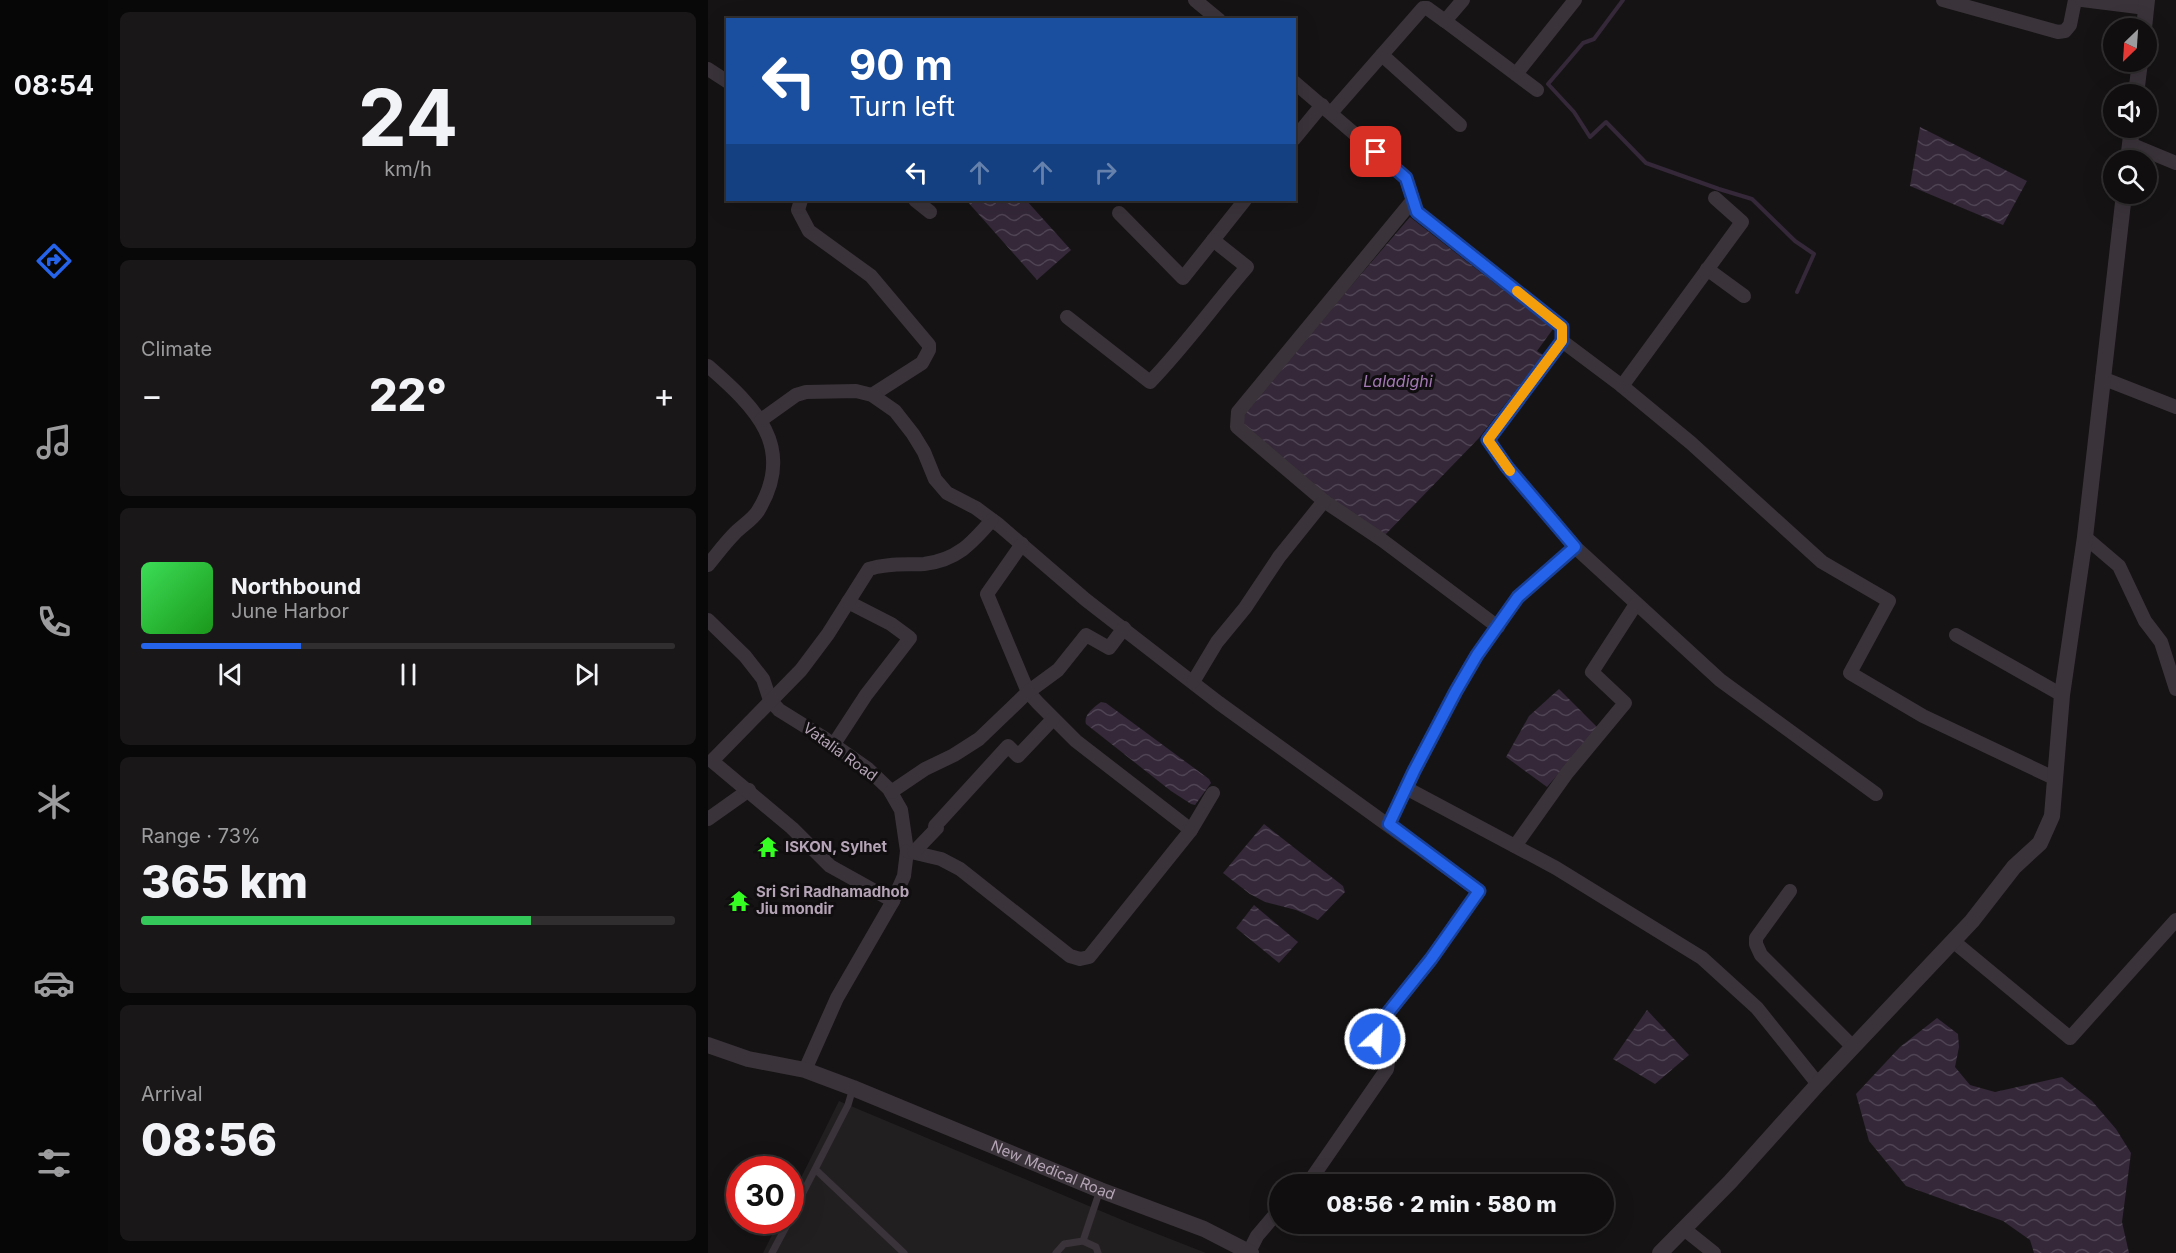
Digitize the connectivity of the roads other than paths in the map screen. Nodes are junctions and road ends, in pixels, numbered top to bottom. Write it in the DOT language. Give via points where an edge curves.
graph roads {
  1 [pos="1195,0"];
  2 [pos="1464,0"];
  3 [pos="1575,0"];
  4 [pos="1943,0"];
  5 [pos="2075,0"];
  6 [pos="2082,0"];
  7 [pos="2147,4"];
  8 [pos="1217,18"];
  9 [pos="1445,21"];
  10 [pos="1382,55"];
  11 [pos="708,69"];
  12 [pos="1515,74"];
  13 [pos="726,81"];
  14 [pos="1296,84"];
  15 [pos="1537,90"];
  16 [pos="1327,109"];
  17 [pos="1460,125"];
  18 [pos="1296,137"];
  19 [pos="2130,144"];
  20 [pos="2176,163"];
  21 [pos="1715,198"];
  22 [pos="1413,200"];
  23 [pos="801,201"];
  24 [pos="916,201"];
  25 [pos="1244,201"];
  26 [pos="2123,204"];
  27 [pos="930,212"];
  28 [pos="1119,213"];
  29 [pos="1213,240"];
  30 [pos="1707,269"];
  31 [pos="1744,296"];
  32 [pos="1067,317"];
  33 [pos="1562,341"];
  34 [pos="708,366"];
  35 [pos="2102,378"];
  36 [pos="1622,386"];
  37 [pos="872,395"];
  38 [pos="2176,406"];
  39 [pos="761,420"];
  40 [pos="1324,501"];
  41 [pos="992,520"];
  42 [pos="2085,537"];
  43 [pos="1022,544"];
  44 [pos="1575,547"];
  45 [pos="708,565"];
  46 [pos="848,602"];
  47 [pos="1636,604"];
  48 [pos="708,620"];
  49 [pos="1498,627"];
  50 [pos="1124,628"];
  51 [pos="1956,634"];
  52 [pos="1193,682"];
  53 [pos="2176,689"];
  54 [pos="1028,692"];
  55 [pos="2062,695"];
  56 [pos="770,700"];
  57 [pos="1053,719"];
  58 [pos="834,744"];
  59 [pos="2056,779"];
  60 [pos="1406,788"];
  61 [pos="748,790"];
  62 [pos="891,792"];
  63 [pos="1213,793"];
  64 [pos="1876,794"];
  65 [pos="708,819"];
  66 [pos="1389,824"];
  67 [pos="1191,830"];
  68 [pos="1515,846"];
  69 [pos="910,852"];
  70 [pos="1790,891"];
  71 [pos="893,901"];
  72 [pos="2176,920"];
  73 [pos="1953,941"];
  74 [pos="708,1045"];
  75 [pos="1853,1047"];
  76 [pos="805,1070"];
  77 [pos="1818,1084"];
  78 [pos="853,1088"];
  79 [pos="816,1170"];
  80 [pos="1315,1174"];
  81 [pos="1100,1190"];
  82 [pos="804,1193"];
  83 [pos="1269,1222"];
  84 [pos="1684,1229"];
  85 [pos="782,1234"];
  86 [pos="1083,1241"];
  87 [pos="1250,1252"];
  88 [pos="772,1253"];
  89 [pos="904,1253"];
  90 [pos="1056,1253"];
  91 [pos="1098,1253"];
  92 [pos="1660,1253"];
  93 [pos="1714,1253"];
  1 -- 8 [label="street"];
  2 -- 9 [label="street"];
  3 -- 12 [label="street"];
  4 -- 5 [label="street" via="2058,32 2070,25"];
  6 -- 7 [label="street"];
  9 -- 10 [label="street" via="1425,7"];
  9 -- 12 [label="street"];
  10 -- 16 [label="street"];
  10 -- 17 [label="street"];
  11 -- 13 [label="street"];
  12 -- 15 [label="street"];
  14 -- 16 [label="street"];
  16 -- 18 [label="street"];
  16 -- 22 [label="street" via="1406,178"];
  19 -- 20 [label="street"];
  21 -- 30 [label="street" via="1742,222"];
  22 -- 33 [label="street" via="1417,212 1562,327"];
  22 -- 40 [label="street" via="1238,412 1237,428"];
  23 -- 37 [label="street" via="798,210 809,231 871,276 929,345 922,363"];
  24 -- 27 [label="street"];
  25 -- 29 [label="street"];
  26 -- 35 [label="street"];
  28 -- 29 [label="street" via="1183,278"];
  29 -- 32 [label="street" via="1247,267 1150,382"];
  30 -- 31 [label="street"];
  30 -- 36 [label="street"];
  33 -- 36 [label="street"];
  33 -- 44 [label="street" via="1488,440"];
  34 -- 39 [label="street"];
  35 -- 38 [label="street"];
  35 -- 42 [label="street"];
  36 -- 59 [label="street" via="1822,562 1889,601 1850,673 1923,716"];
  37 -- 39 [label="street" via="856,391 806,392"];
  37 -- 41 [label="street" via="895,411 913,435 941,488"];
  39 -- 45 [label="street" via="775,459 772,481 757,512"];
  40 -- 49 [label="street"];
  40 -- 52 [label="street" via="1221,636"];
  41 -- 43 [label="street"];
  41 -- 46 [label="street" via="970,546 946,560 869,569"];
  42 -- 53 [label="street" via="2119,566 2145,621 2161,642"];
  42 -- 55 [label="street"];
  43 -- 50 [label="street"];
  43 -- 54 [label="street" via="987,594"];
  44 -- 47 [label="street"];
  44 -- 49 [label="street" via="1518,597"];
  46 -- 56 [label="street" via="801,670"];
  46 -- 58 [label="street" via="910,638"];
  47 -- 64 [label="street" via="1720,680"];
  47 -- 68 [label="street" via="1592,672 1625,703 1567,773"];
  48 -- 56 [label="street, Vatalia Road" via="763,679"];
  49 -- 60 [label="street" via="1456,691"];
  50 -- 52 [label="street"];
  50 -- 54 [label="street" via="1109,648 1086,635 1058,670"];
  51 -- 55 [label="street"];
  52 -- 66 [label="street"];
  54 -- 57 [label="street"];
  54 -- 62 [label="street" via="979,739"];
  55 -- 59 [label="street"];
  56 -- 58 [label="street, Vatalia Road" via="779,710"];
  56 -- 61 [label="street" via="712,761"];
  57 -- 67 [label="street"];
  57 -- 69 [label="street" via="1018,756 1008,746 937,828"];
  58 -- 62 [label="street, Vatalia Road"];
  59 -- 73 [label="street" via="2052,816 2040,843 2013,867"];
  60 -- 66 [label="street"];
  60 -- 68 [label="street"];
  61 -- 65 [label="street"];
  61 -- 71 [label="street" via="830,866"];
  62 -- 69 [label="street, Vatalia Road" via="901,810"];
  63 -- 67 [label="street"];
  66 -- 80 [label="street" via="1479,891 1379,1024 1375,1039 1389,1060 1387,1069"];
  67 -- 69 [label="street" via="1089,957 1080,959 1070,956 960,870 941,859"];
  68 -- 77 [label="street" via="1702,958 1757,1008"];
  69 -- 71 [label="street, Vatalia Road"];
  70 -- 75 [label="street" via="1756,938 1757,949"];
  71 -- 76 [label="street, Vatalia Road" via="837,998"];
  72 -- 73 [label="street" via="2070,1038"];
  73 -- 75 [label="street"];
  74 -- 76 [label="street, New Medical Road" via="748,1059"];
  75 -- 77 [label="street"];
  76 -- 78 [label="street, New Medical Road"];
  77 -- 84 [label="street"];
  78 -- 79 [label="lane"];
  78 -- 81 [label="street, New Medical Road"];
  79 -- 82 [label="lane"];
  79 -- 89 [label="lane"];
  81 -- 86 [label="lane"];
  81 -- 87 [label="street, New Medical Road"];
  83 -- 87 [label="street"];
  84 -- 92 [label="street"];
  84 -- 93 [label="street"];
  85 -- 88 [label="lane"];
  86 -- 90 [label="lane" via="1064,1244"];
  86 -- 91 [label="lane"];
}
